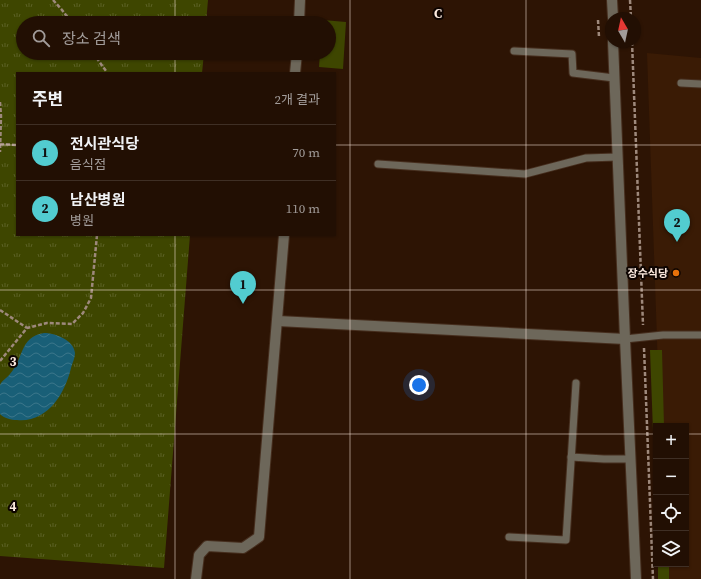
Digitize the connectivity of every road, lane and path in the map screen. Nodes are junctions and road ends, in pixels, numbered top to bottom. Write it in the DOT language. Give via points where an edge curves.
graph roads {
  1 [pos="53,0"];
  2 [pos="300,0"];
  3 [pos="612,0"];
  4 [pos="630,0"];
  5 [pos="613,12"];
  6 [pos="631,12"];
  7 [pos="67,16"];
  8 [pos="299,16"];
  9 [pos="613,48"];
  10 [pos="632,48"];
  11 [pos="514,51"];
  12 [pos="98,60"];
  13 [pos="296,60"];
  14 [pos="106,72"];
  15 [pos="295,72"];
  16 [pos="614,78"];
  17 [pos="681,83"];
  18 [pos="701,84"];
  19 [pos="0,102"];
  20 [pos="0,144"];
  21 [pos="16,145"];
  22 [pos="0,152"];
  23 [pos="617,157"];
  24 [pos="378,164"];
  25 [pos="98,236"];
  26 [pos="284,236"];
  27 [pos="0,310"];
  28 [pos="278,321"];
  29 [pos="27,328"];
  30 [pos="701,335"];
  31 [pos="644,337"];
  32 [pos="624,339"];
  33 [pos="0,361"];
  34 [pos="576,383"];
  35 [pos="571,457"];
  36 [pos="630,459"];
  37 [pos="509,536"];
  38 [pos="196,579"];
  39 [pos="636,579"];
  40 [pos="653,579"];
  1 -- 7 [label="path"];
  2 -- 8 [label="street"];
  3 -- 5 [label="street"];
  4 -- 6 [label="path"];
  9 -- 16 [label="street"];
  10 -- 31 [label="path"];
  11 -- 16 [label="lane" via="572,54 573,73"];
  12 -- 14 [label="path"];
  13 -- 15 [label="street"];
  16 -- 23 [label="street"];
  17 -- 18 [label="lane"];
  19 -- 20 [label="path"];
  20 -- 21 [label="path"];
  20 -- 22 [label="path"];
  23 -- 24 [label="lane" via="586,158 525,174"];
  23 -- 32 [label="street"];
  25 -- 29 [label="path" via="91,298 83,313 72,324 47,323"];
  26 -- 28 [label="street"];
  27 -- 29 [label="path"];
  28 -- 32 [label="street"];
  28 -- 38 [label="street" via="259,537 243,548 207,546 199,556"];
  29 -- 33 [label="path"];
  30 -- 31 [label="lane"];
  31 -- 32 [label="lane"];
  31 -- 40 [label="path"];
  32 -- 36 [label="street"];
  34 -- 35 [label="lane"];
  35 -- 36 [label="lane"];
  35 -- 37 [label="lane" via="566,540"];
  36 -- 39 [label="street"];
}
